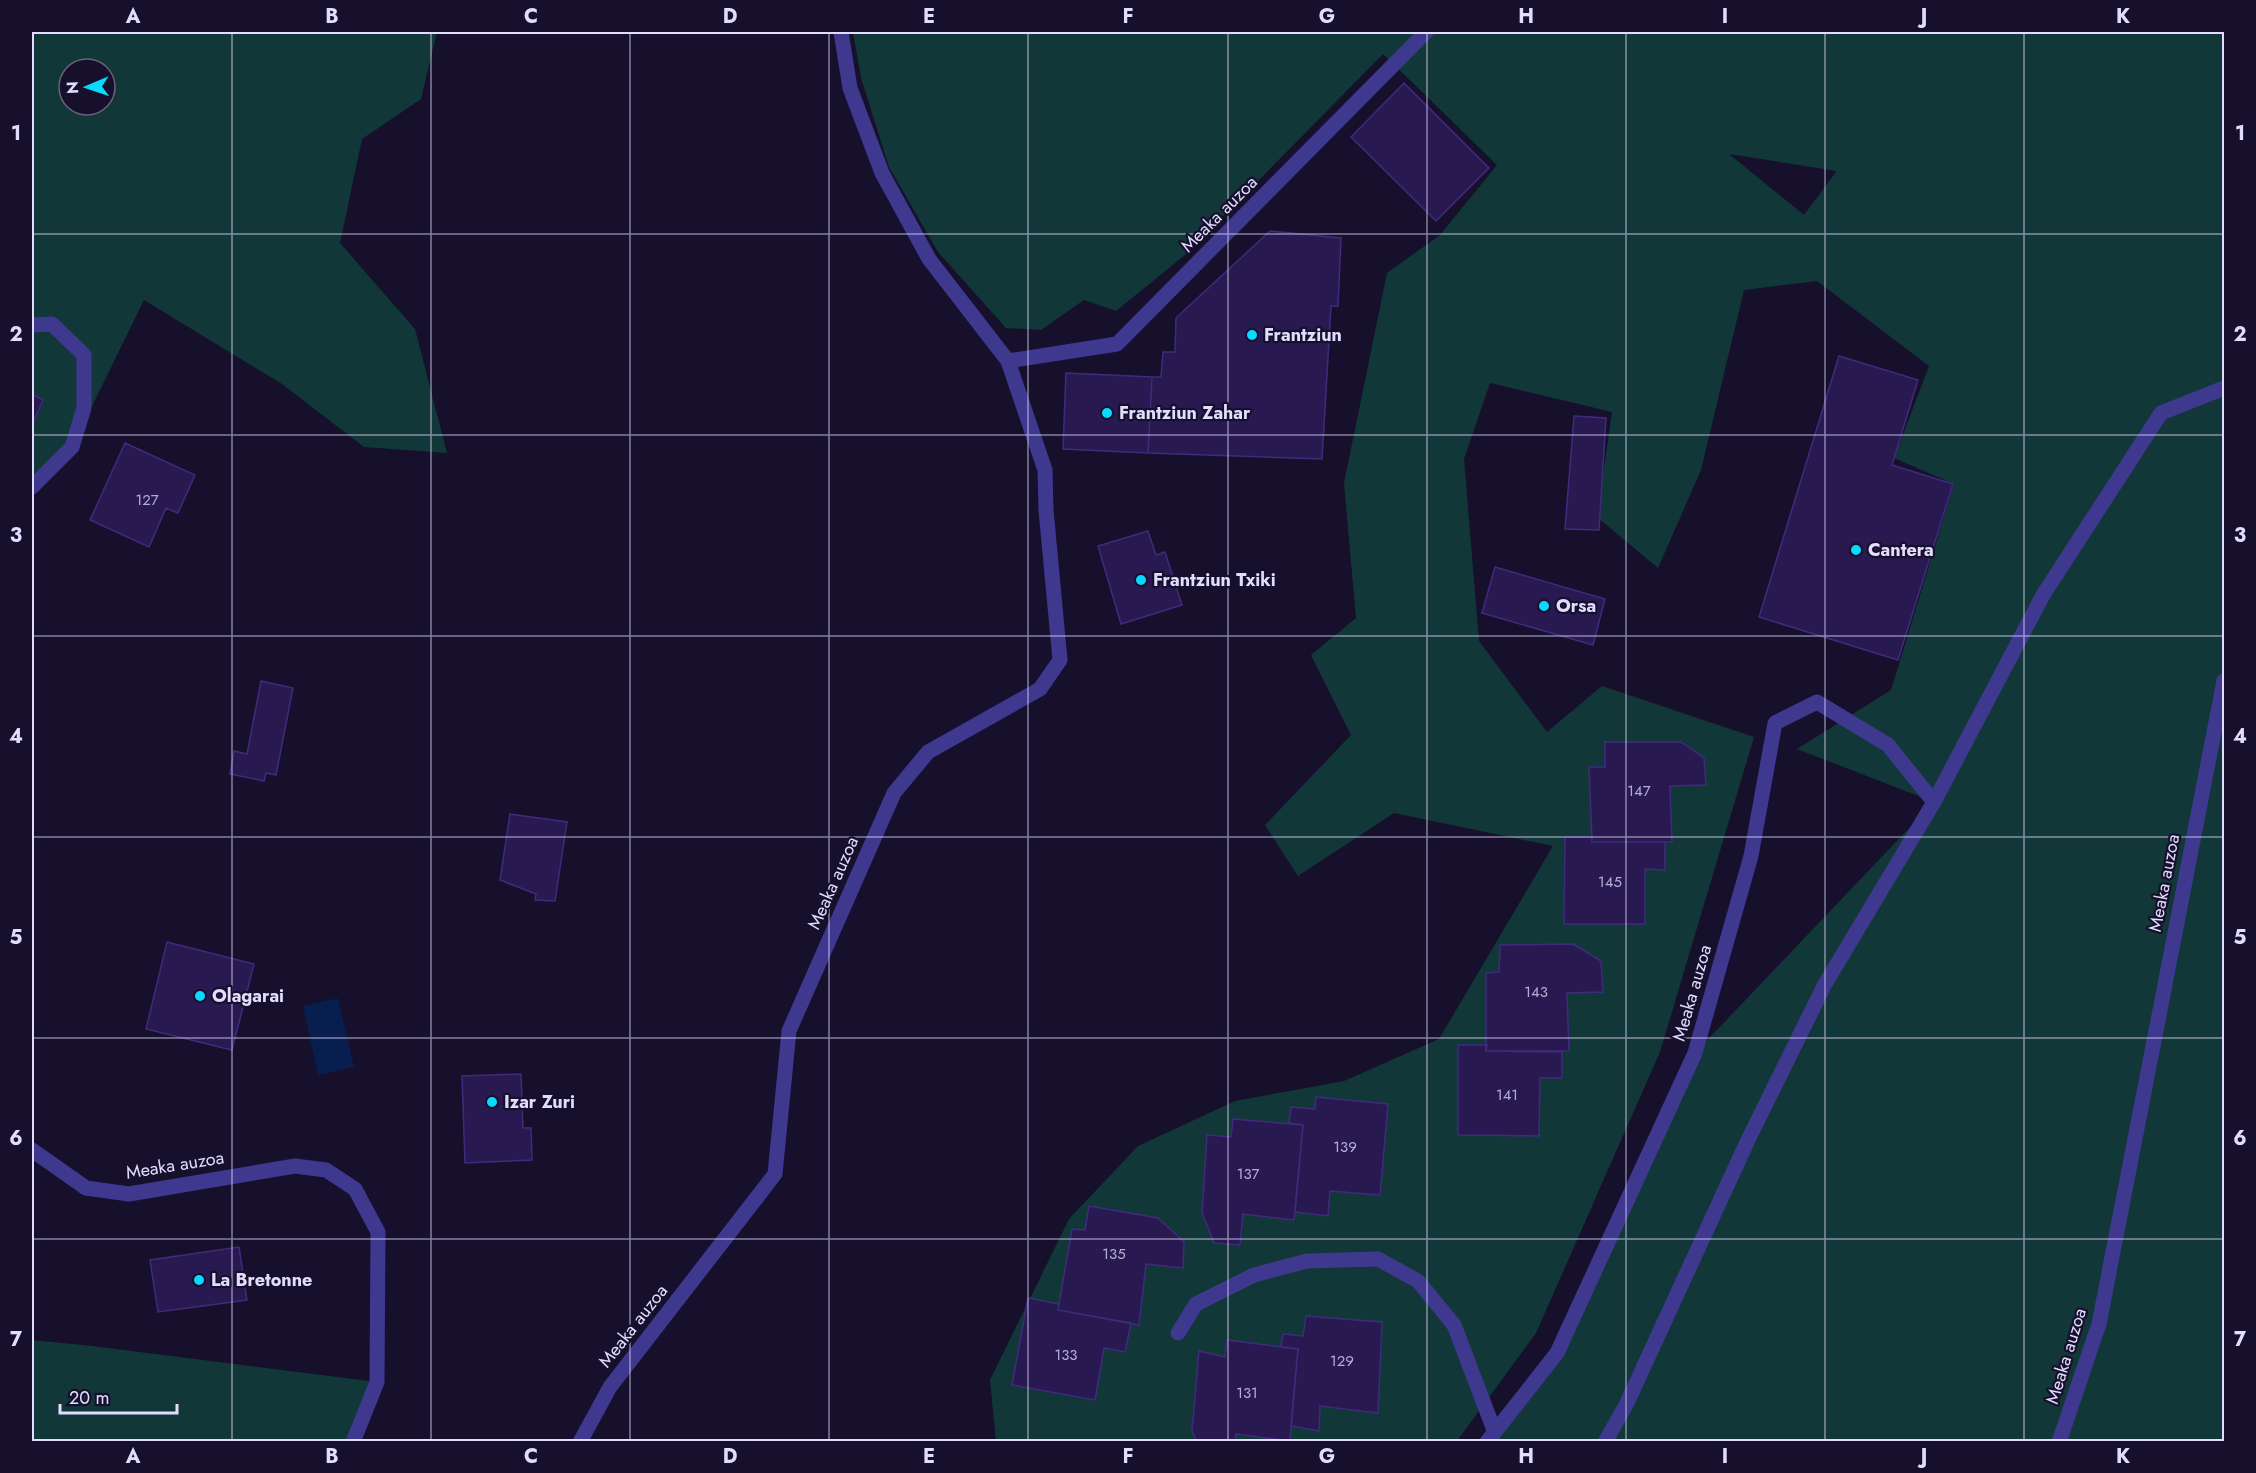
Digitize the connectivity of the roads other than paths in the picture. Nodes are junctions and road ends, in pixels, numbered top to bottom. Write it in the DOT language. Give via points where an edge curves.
graph roads {
  1 [pos="841,32"];
  2 [pos="1426,32"];
  3 [pos="32,324"];
  4 [pos="1008,362"];
  5 [pos="2224,388"];
  6 [pos="32,487"];
  7 [pos="2224,681"];
  8 [pos="1934,802"];
  9 [pos="32,1150"];
  10 [pos="1178,1333"];
  11 [pos="1491,1436"];
  12 [pos="354,1442"];
  13 [pos="580,1442"];
  14 [pos="1605,1442"];
  15 [pos="2060,1442"];
  1 -- 4 [label="street, Meaka auzoa" via="850,88 882,173 930,259"];
  2 -- 4 [label="street, Meaka auzoa" via="1117,344"];
  3 -- 6 [label="street" via="52,324 84,355 84,408 72,447"];
  4 -- 13 [label="street, Meaka auzoa" via="1045,470 1060,660 1040,689 928,752 894,793 789,1030 775,1174 610,1387"];
  5 -- 8 [label="street" via="2161,413 2043,595"];
  7 -- 15 [label="street, Meaka auzoa" via="2099,1324"];
  8 -- 11 [label="street, Meaka auzoa" via="1888,745 1817,702 1774,723 1751,856 1695,1053 1557,1353"];
  8 -- 14 [label="street" via="1825,984"];
  9 -- 12 [label="street, Meaka auzoa" via="86,1188 129,1194 295,1166 326,1170 355,1189 378,1232 377,1382"];
  10 -- 11 [label="street, Meaka auzoa" via="1196,1304 1254,1275 1307,1261 1378,1258 1418,1281 1454,1325"];
}
